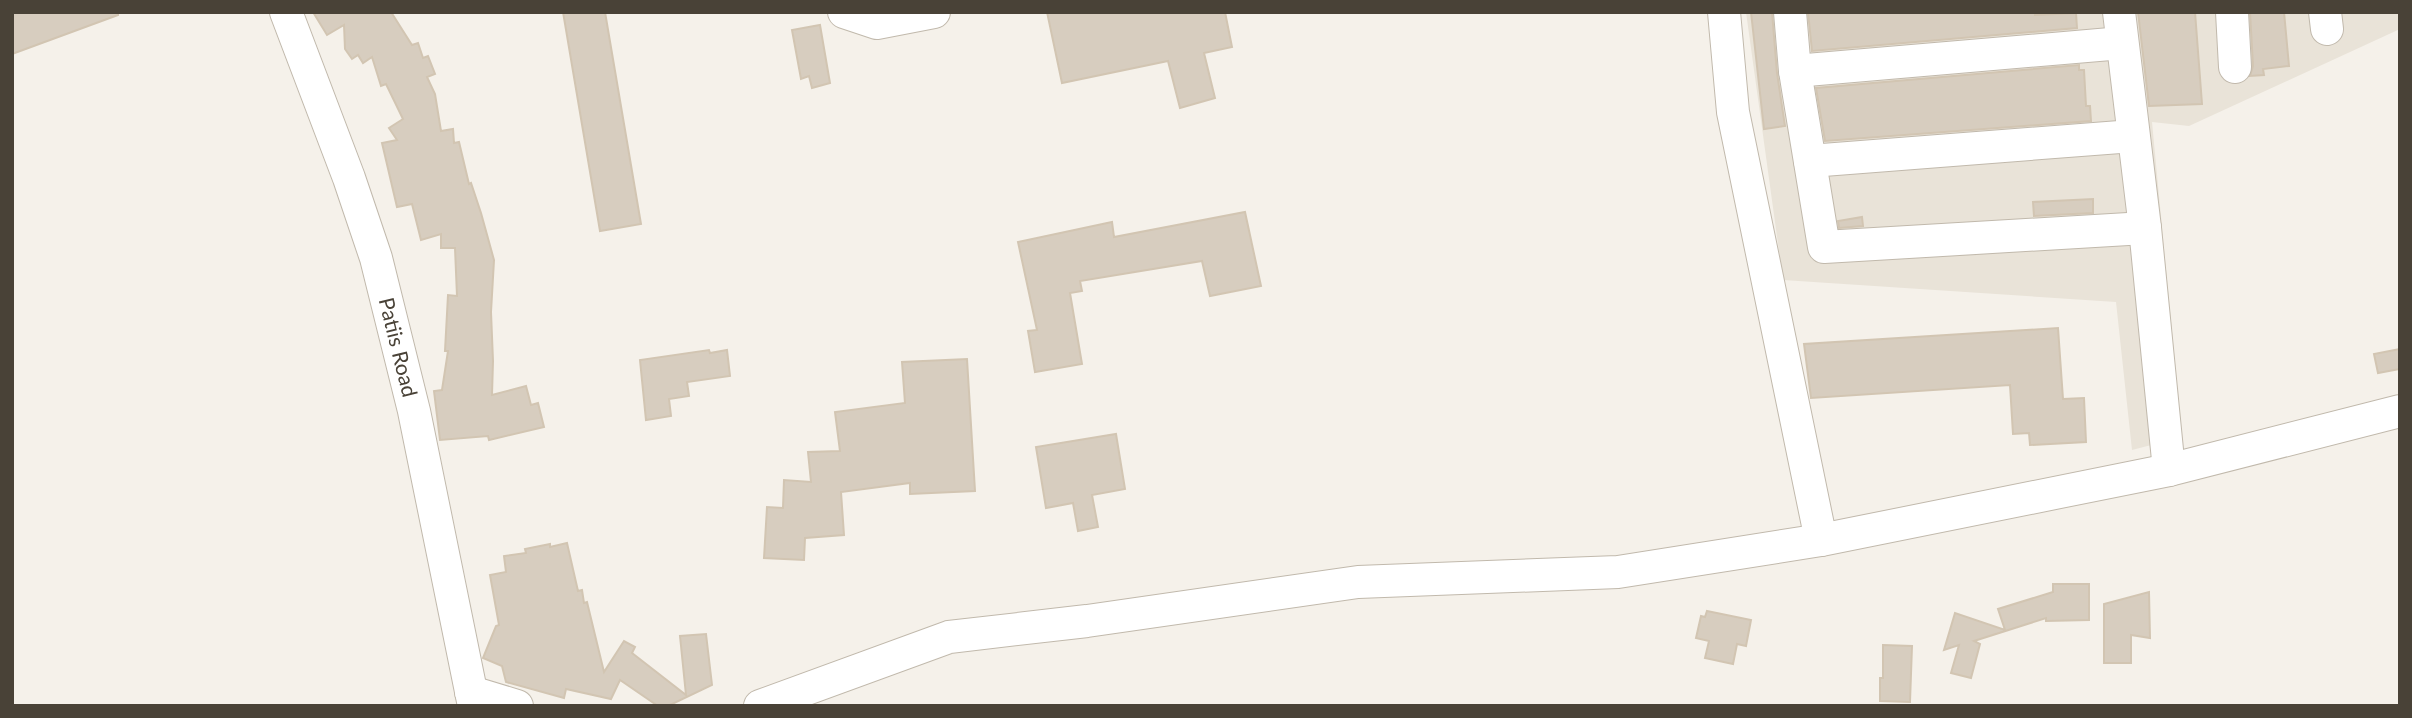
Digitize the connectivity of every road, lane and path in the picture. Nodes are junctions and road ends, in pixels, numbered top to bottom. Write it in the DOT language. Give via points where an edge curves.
graph roads {
  1 [pos="286,12"];
  2 [pos="844,12"];
  3 [pos="934,12"];
  4 [pos="1724,12"];
  5 [pos="1790,12"];
  6 [pos="2232,12"];
  7 [pos="2121,27"];
  8 [pos="2235,67"];
  9 [pos="1795,71"];
  10 [pos="2133,136"];
  11 [pos="1810,161"];
  12 [pos="2145,228"];
  13 [pos="2400,411"];
  14 [pos="2169,470"];
  15 [pos="1821,540"];
  16 [pos="473,699"];
  17 [pos="517,706"];
  18 [pos="760,706"];
  1 -- 16 [label="street, Patiis Road" via="376,258 414,411"];
  2 -- 3 [label="street" via="877,23"];
  4 -- 15 [label="street" via="1733,111"];
  5 -- 9 [label="street"];
  6 -- 8 [label="street"];
  7 -- 9 [label="street"];
  7 -- 10 [label="street"];
  9 -- 11 [label="street"];
  10 -- 11 [label="street"];
  10 -- 12 [label="street"];
  11 -- 12 [label="street" via="1824,247"];
  12 -- 14 [label="street"];
  13 -- 14 [label="street"];
  14 -- 15 [label="street"];
  15 -- 18 [label="street" via="1618,572 1358,582 949,637"];
  16 -- 17 [label="street"];
}
